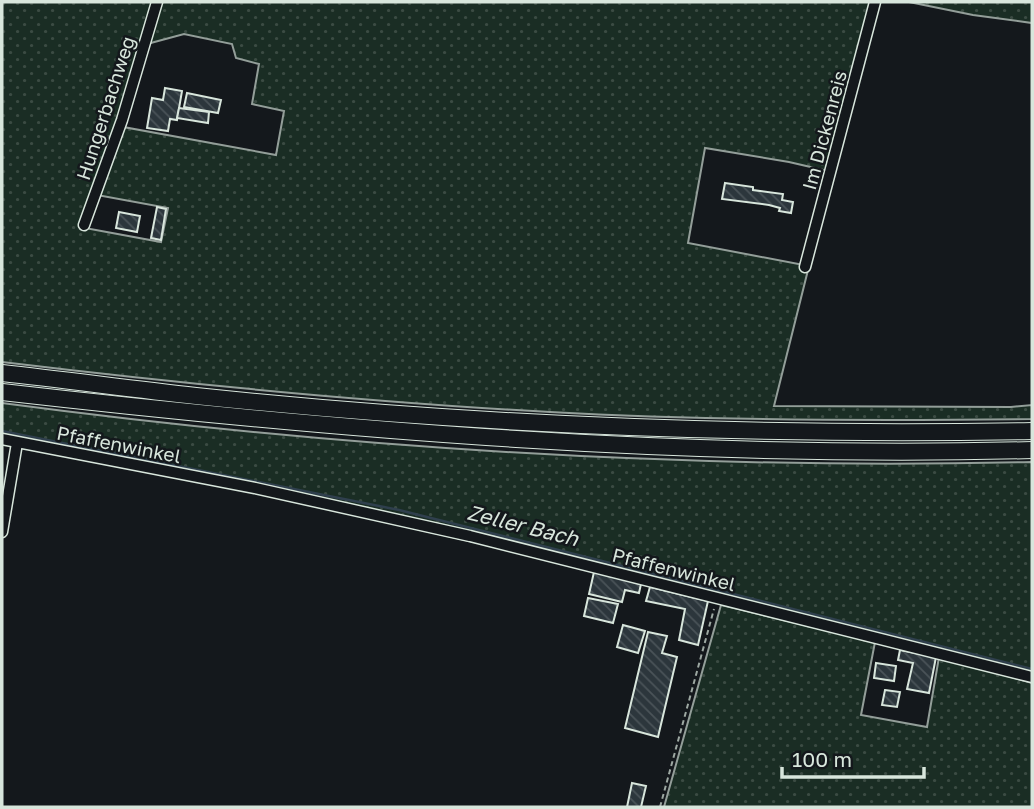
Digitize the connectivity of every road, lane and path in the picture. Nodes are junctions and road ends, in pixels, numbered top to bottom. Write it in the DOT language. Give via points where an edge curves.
graph roads {
  1 [pos="157,2"];
  2 [pos="875,2"];
  3 [pos="84,225"];
  4 [pos="805,267"];
  5 [pos="2,373"];
  6 [pos="2,392"];
  7 [pos="1032,430"];
  8 [pos="2,439"];
  9 [pos="17,443"];
  10 [pos="1032,450"];
  11 [pos="2,532"];
  12 [pos="717,597"];
  13 [pos="1032,677"];
  14 [pos="660,807"];
  1 -- 3 [label="street, Hungerbachweg"];
  2 -- 4 [label="street, Im Dickenreis"];
  5 -- 7 [label="highway" via="197,396 535,422 769,430"];
  6 -- 10 [label="highway" via="270,422 484,438 697,448"];
  8 -- 9 [label="street, Pfaffenwinkel"];
  9 -- 11 [label="street"];
  9 -- 12 [label="street, Pfaffenwinkel" via="302,498"];
  12 -- 13 [label="street, Pfaffenwinkel"];
  12 -- 14 [label="path"];
}
